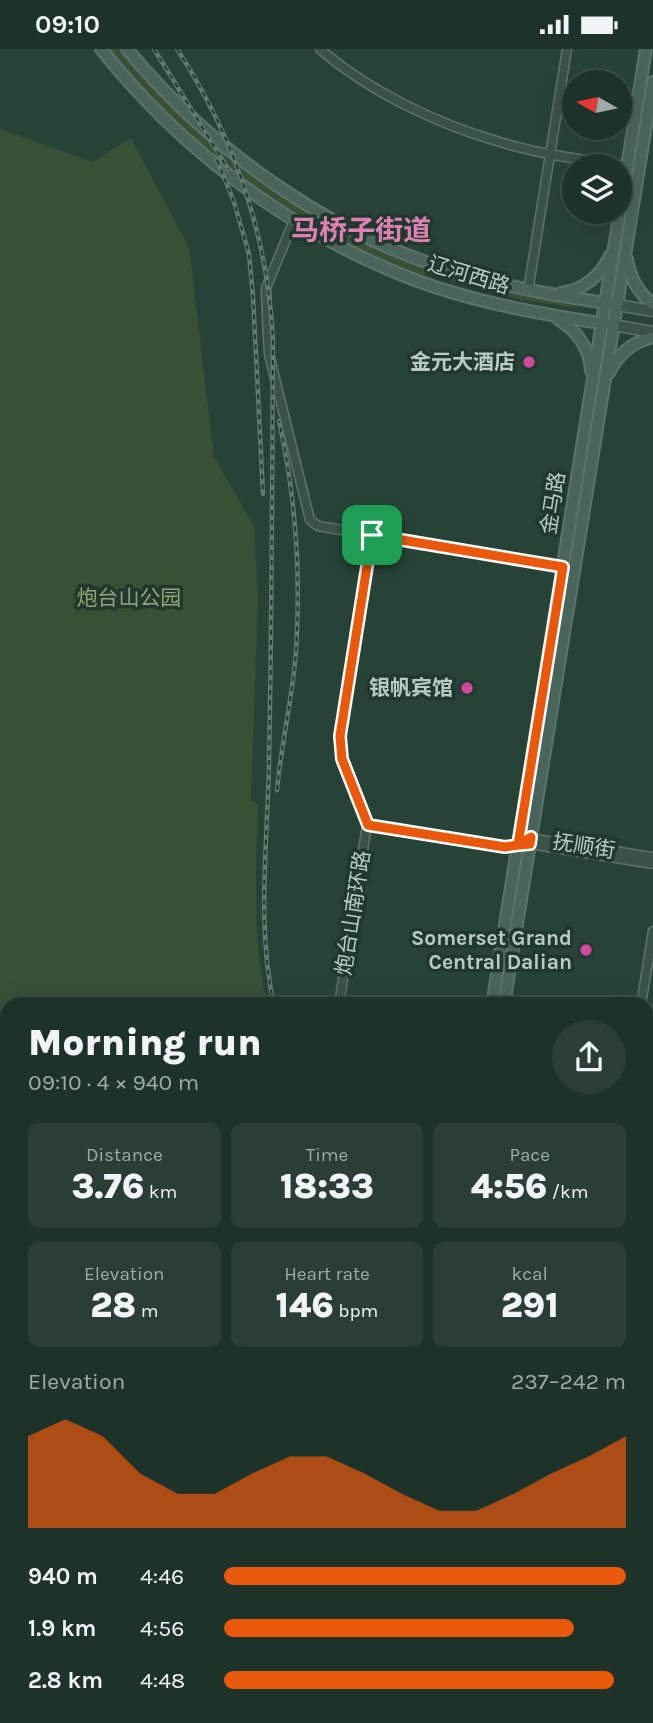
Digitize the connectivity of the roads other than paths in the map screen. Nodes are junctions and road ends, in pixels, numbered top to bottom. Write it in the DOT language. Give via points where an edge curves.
graph roads {
  1 [pos="101,49"];
  2 [pos="127,49"];
  3 [pos="320,49"];
  4 [pos="567,49"];
  5 [pos="646,49"];
  6 [pos="653,82"];
  7 [pos="629,154"];
  8 [pos="550,155"];
  9 [pos="562,157"];
  10 [pos="294,220"];
  11 [pos="623,224"];
  12 [pos="621,244"];
  13 [pos="528,291"];
  14 [pos="548,294"];
  15 [pos="580,300"];
  16 [pos="611,304"];
  17 [pos="653,304"];
  18 [pos="653,311"];
  19 [pos="546,314"];
  20 [pos="577,320"];
  21 [pos="602,324"];
  22 [pos="614,325"];
  23 [pos="653,334"];
  24 [pos="592,383"];
  25 [pos="604,386"];
  26 [pos="372,535"];
  27 [pos="563,567"];
  28 [pos="368,825"];
  29 [pos="531,841"];
  30 [pos="518,845"];
  31 [pos="653,857"];
  32 [pos="653,864"];
  33 [pos="653,931"];
  34 [pos="340,997"];
  35 [pos="493,997"];
  36 [pos="505,997"];
  37 [pos="642,997"];
  1 -- 10 [label="main road, 辽河西路" via="178,132 247,190"];
  2 -- 13 [label="main road, 辽河西路" via="216,138 303,202 401,252"];
  3 -- 8 [label="street" via="363,81 410,107 489,138"];
  4 -- 8 [label="street"];
  5 -- 7 [label="main road, 金马路"];
  6 -- 12 [label="main road, 金马路"];
  8 -- 9 [label="street"];
  8 -- 13 [label="street"];
  10 -- 19 [label="main road, 辽河西路" via="393,271 493,303"];
  10 -- 26 [label="street" via="266,288 269,354 292,448 310,520 318,526"];
  11 -- 12 [label="main road, 金马路"];
  12 -- 14 [label="main road" via="589,282 565,293"];
  12 -- 16 [label="main road, 金马路"];
  12 -- 17 [label="main road" via="631,277"];
  13 -- 14 [label="main road, 辽河西路"];
  14 -- 15 [label="main road, 辽河西路"];
  15 -- 16 [label="main road, 辽河西路"];
  15 -- 20 [label="main road"];
  16 -- 18 [label="street, 辽河西路"];
  16 -- 21 [label="main road, 金马路"];
  16 -- 22 [label="main road, 金马路"];
  19 -- 20 [label="main road, 辽河西路"];
  19 -- 24 [label="main road" via="580,338 591,365"];
  20 -- 21 [label="main road, 辽河西路"];
  21 -- 22 [label="main road, 辽河西路"];
  21 -- 24 [label="main road, 金马路"];
  22 -- 23 [label="street, 辽河西路"];
  22 -- 25 [label="main road, 金马路"];
  23 -- 25 [label="main road" via="620,356"];
  24 -- 27 [label="main road, 金马路"];
  25 -- 29 [label="main road, 金马路"];
  26 -- 27 [label="street"];
  26 -- 28 [label="street, 炮台山南环路" via="340,736 342,759"];
  27 -- 30 [label="main road, 金马路"];
  28 -- 30 [label="street, 抚顺街" via="505,847"];
  28 -- 34 [label="street, 炮台山南环路"];
  29 -- 30 [label="street, 抚顺街"];
  29 -- 31 [label="street, 抚顺街"];
  29 -- 32 [label="street, 抚顺街"];
  29 -- 36 [label="main road, 金马路"];
  30 -- 35 [label="main road, 金马路"];
  33 -- 37 [label="street"];
}
